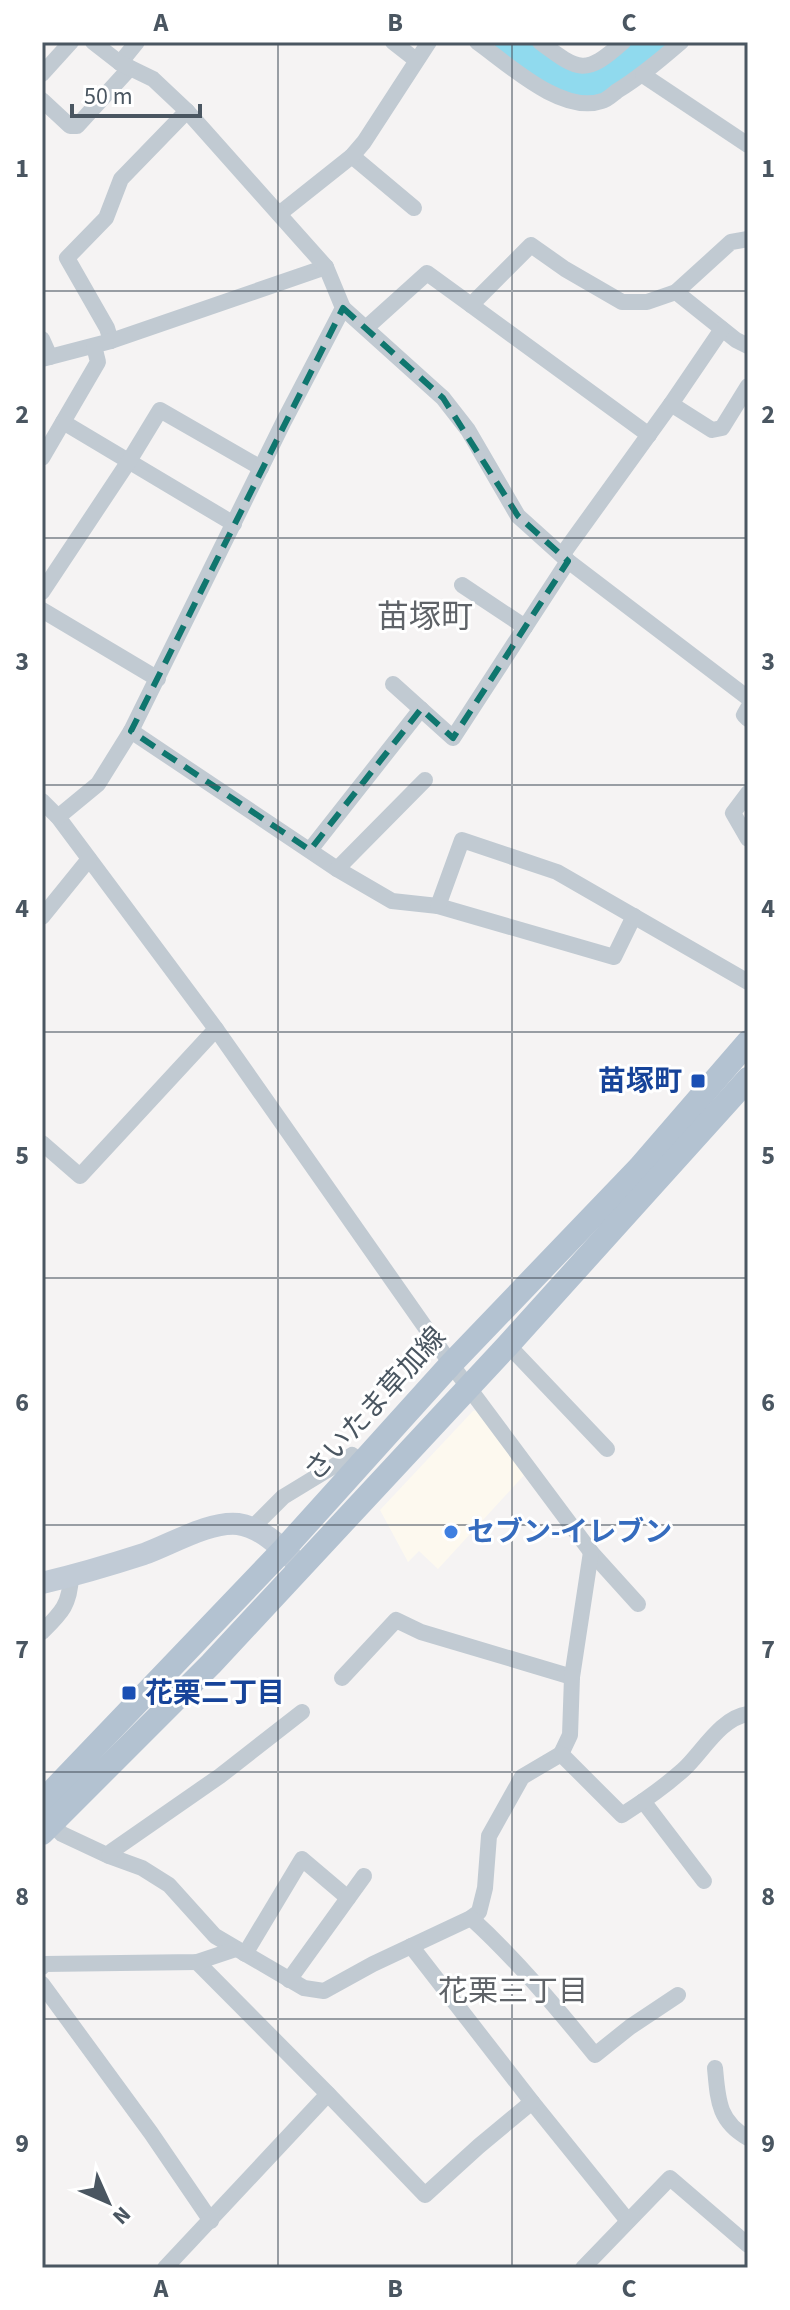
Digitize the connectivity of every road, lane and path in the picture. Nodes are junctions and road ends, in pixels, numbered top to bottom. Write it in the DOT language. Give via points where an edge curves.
graph roads {
  1 [pos="71,42"];
  2 [pos="93,42"];
  3 [pos="137,42"];
  4 [pos="393,42"];
  5 [pos="429,42"];
  6 [pos="477,42"];
  7 [pos="540,42"];
  8 [pos="623,42"];
  9 [pos="681,42"];
  10 [pos="416,60"];
  11 [pos="125,65"];
  12 [pos="42,74"];
  13 [pos="643,75"];
  14 [pos="42,100"];
  15 [pos="187,111"];
  16 [pos="748,145"];
  17 [pos="352,156"];
  18 [pos="414,208"];
  19 [pos="279,214"];
  20 [pos="748,239"];
  21 [pos="326,267"];
  22 [pos="676,292"];
  23 [pos="471,305"];
  24 [pos="343,308"];
  25 [pos="366,328"];
  26 [pos="722,329"];
  27 [pos="42,339"];
  28 [pos="103,344"];
  29 [pos="748,346"];
  30 [pos="46,358"];
  31 [pos="748,386"];
  32 [pos="671,404"];
  33 [pos="63,422"];
  34 [pos="649,435"];
  35 [pos="42,458"];
  36 [pos="129,461"];
  37 [pos="261,468"];
  38 [pos="234,524"];
  39 [pos="565,558"];
  40 [pos="462,585"];
  41 [pos="42,592"];
  42 [pos="42,610"];
  43 [pos="525,627"];
  44 [pos="158,679"];
  45 [pos="393,684"];
  46 [pos="748,698"];
  47 [pos="748,708"];
  48 [pos="421,709"];
  49 [pos="748,719"];
  50 [pos="131,731"];
  51 [pos="425,780"];
  52 [pos="748,793"];
  53 [pos="42,801"];
  54 [pos="58,817"];
  55 [pos="748,839"];
  56 [pos="310,850"];
  57 [pos="89,859"];
  58 [pos="337,869"];
  59 [pos="438,906"];
  60 [pos="634,916"];
  61 [pos="42,917"];
  62 [pos="748,982"];
  63 [pos="216,1029"];
  64 [pos="748,1042"];
  65 [pos="748,1079"];
  66 [pos="42,1143"];
  67 [pos="508,1345"];
  68 [pos="451,1364"];
  69 [pos="469,1387"];
  70 [pos="607,1449"];
  71 [pos="363,1464"];
  72 [pos="252,1528"];
  73 [pos="284,1549"];
  74 [pos="591,1552"];
  75 [pos="301,1567"];
  76 [pos="71,1576"];
  77 [pos="42,1583"];
  78 [pos="638,1604"];
  79 [pos="42,1632"];
  80 [pos="572,1677"];
  81 [pos="342,1678"];
  82 [pos="302,1712"];
  83 [pos="748,1714"];
  84 [pos="561,1754"];
  85 [pos="643,1801"];
  86 [pos="45,1819"];
  87 [pos="109,1856"];
  88 [pos="364,1876"];
  89 [pos="704,1881"];
  90 [pos="348,1898"];
  91 [pos="471,1918"];
  92 [pos="411,1946"];
  93 [pos="240,1952"];
  94 [pos="197,1962"];
  95 [pos="42,1967"];
  96 [pos="289,1980"];
  97 [pos="42,1984"];
  98 [pos="678,1995"];
  99 [pos="715,2068"];
  100 [pos="328,2094"];
  101 [pos="532,2102"];
  102 [pos="748,2138"];
  103 [pos="211,2221"];
  104 [pos="628,2221"];
  105 [pos="748,2245"];
  106 [pos="165,2268"];
  107 [pos="583,2268"];
  1 -- 12 [label="street"];
  2 -- 11 [label="street"];
  3 -- 11 [label="street"];
  4 -- 10 [label="street"];
  5 -- 10 [label="street"];
  6 -- 13 [label="street" via="560,99 579,103 602,101"];
  7 -- 8 [label="street" via="567,63 581,66 595,64"];
  9 -- 13 [label="street"];
  10 -- 17 [label="street"];
  11 -- 14 [label="street" via="77,126 70,126"];
  11 -- 15 [label="street" via="153,79"];
  13 -- 16 [label="street"];
  15 -- 19 [label="street"];
  15 -- 28 [label="street" via="121,179 106,218 67,258 107,328"];
  17 -- 18 [label="street"];
  17 -- 19 [label="street"];
  19 -- 21 [label="street"];
  20 -- 22 [label="street" via="731,242"];
  21 -- 24 [label="street"];
  21 -- 28 [label="street"];
  22 -- 23 [label="street" via="647,302 622,302 531,245"];
  22 -- 26 [label="street"];
  23 -- 25 [label="street" via="427,273"];
  23 -- 34 [label="street"];
  24 -- 25 [label="street"];
  24 -- 37 [label="street"];
  25 -- 39 [label="street" via="443,398 518,516"];
  26 -- 29 [label="street"];
  26 -- 32 [label="street"];
  27 -- 30 [label="street"];
  28 -- 30 [label="street"];
  28 -- 33 [label="street"];
  31 -- 32 [label="street" via="722,428 712,430"];
  32 -- 34 [label="street"];
  33 -- 35 [label="street"];
  33 -- 36 [label="street"];
  34 -- 39 [label="street"];
  36 -- 37 [label="street" via="160,410"];
  36 -- 38 [label="street"];
  36 -- 41 [label="street"];
  37 -- 38 [label="street"];
  38 -- 44 [label="street"];
  39 -- 43 [label="street"];
  39 -- 46 [label="street"];
  40 -- 43 [label="street"];
  42 -- 44 [label="street"];
  43 -- 48 [label="street" via="453,738"];
  44 -- 50 [label="street"];
  45 -- 48 [label="street"];
  47 -- 49 [label="street"];
  48 -- 56 [label="street"];
  50 -- 54 [label="street" via="98,784"];
  50 -- 56 [label="street"];
  51 -- 58 [label="street" via="403,813"];
  52 -- 55 [label="street" via="733,813"];
  53 -- 54 [label="street"];
  54 -- 57 [label="street"];
  56 -- 58 [label="street"];
  57 -- 61 [label="street"];
  57 -- 63 [label="street"];
  58 -- 59 [label="street" via="392,901"];
  59 -- 60 [label="street" via="614,957"];
  59 -- 60 [label="street" via="462,840 557,872"];
  60 -- 62 [label="street"];
  63 -- 66 [label="street" via="80,1176"];
  63 -- 68 [label="street"];
  64 -- 68 [label="main road, さいたま草加線" via="639,1168"];
  65 -- 67 [label="main road, さいたま草加線"];
  67 -- 69 [label="main road, さいたま草加線"];
  67 -- 70 [label="street"];
  68 -- 69 [label="street"];
  68 -- 71 [label="main road, さいたま草加線"];
  69 -- 74 [label="street"];
  69 -- 75 [label="main road, さいたま草加線"];
  71 -- 72 [label="street" via="352,1455 283,1497"];
  71 -- 73 [label="main road, さいたま草加線"];
  72 -- 73 [label="street"];
  72 -- 76 [label="street" via="218,1525"];
  73 -- 75 [label="street"];
  73 -- 86 [label="main road, さいたま草加線"];
  74 -- 78 [label="street"];
  74 -- 80 [label="street"];
  75 -- 86 [label="main road, さいたま草加線" via="211,1664"];
  76 -- 77 [label="street"];
  76 -- 79 [label="street" via="62,1612"];
  80 -- 81 [label="street" via="396,1620"];
  80 -- 84 [label="street" via="570,1735"];
  82 -- 87 [label="street"];
  83 -- 85 [label="street" via="724,1726 686,1768"];
  84 -- 85 [label="street" via="622,1815"];
  84 -- 91 [label="street" via="522,1777 489,1836 485,1888 479,1912"];
  85 -- 89 [label="street"];
  86 -- 87 [label="street" via="62,1834"];
  87 -- 93 [label="street" via="169,1885 215,1936"];
  88 -- 90 [label="street"];
  90 -- 93 [label="street" via="302,1859"];
  90 -- 96 [label="street"];
  91 -- 92 [label="street"];
  91 -- 98 [label="street" via="595,2055"];
  92 -- 96 [label="street" via="324,1991"];
  92 -- 101 [label="street"];
  93 -- 94 [label="street"];
  93 -- 96 [label="street"];
  94 -- 95 [label="street"];
  94 -- 100 [label="street"];
  97 -- 103 [label="street"];
  99 -- 102 [label="street" via="719,2107 736,2132"];
  100 -- 101 [label="street" via="425,2195"];
  100 -- 103 [label="street"];
  101 -- 104 [label="street"];
  103 -- 106 [label="street"];
  104 -- 105 [label="street" via="670,2178"];
  104 -- 107 [label="street"];
}
